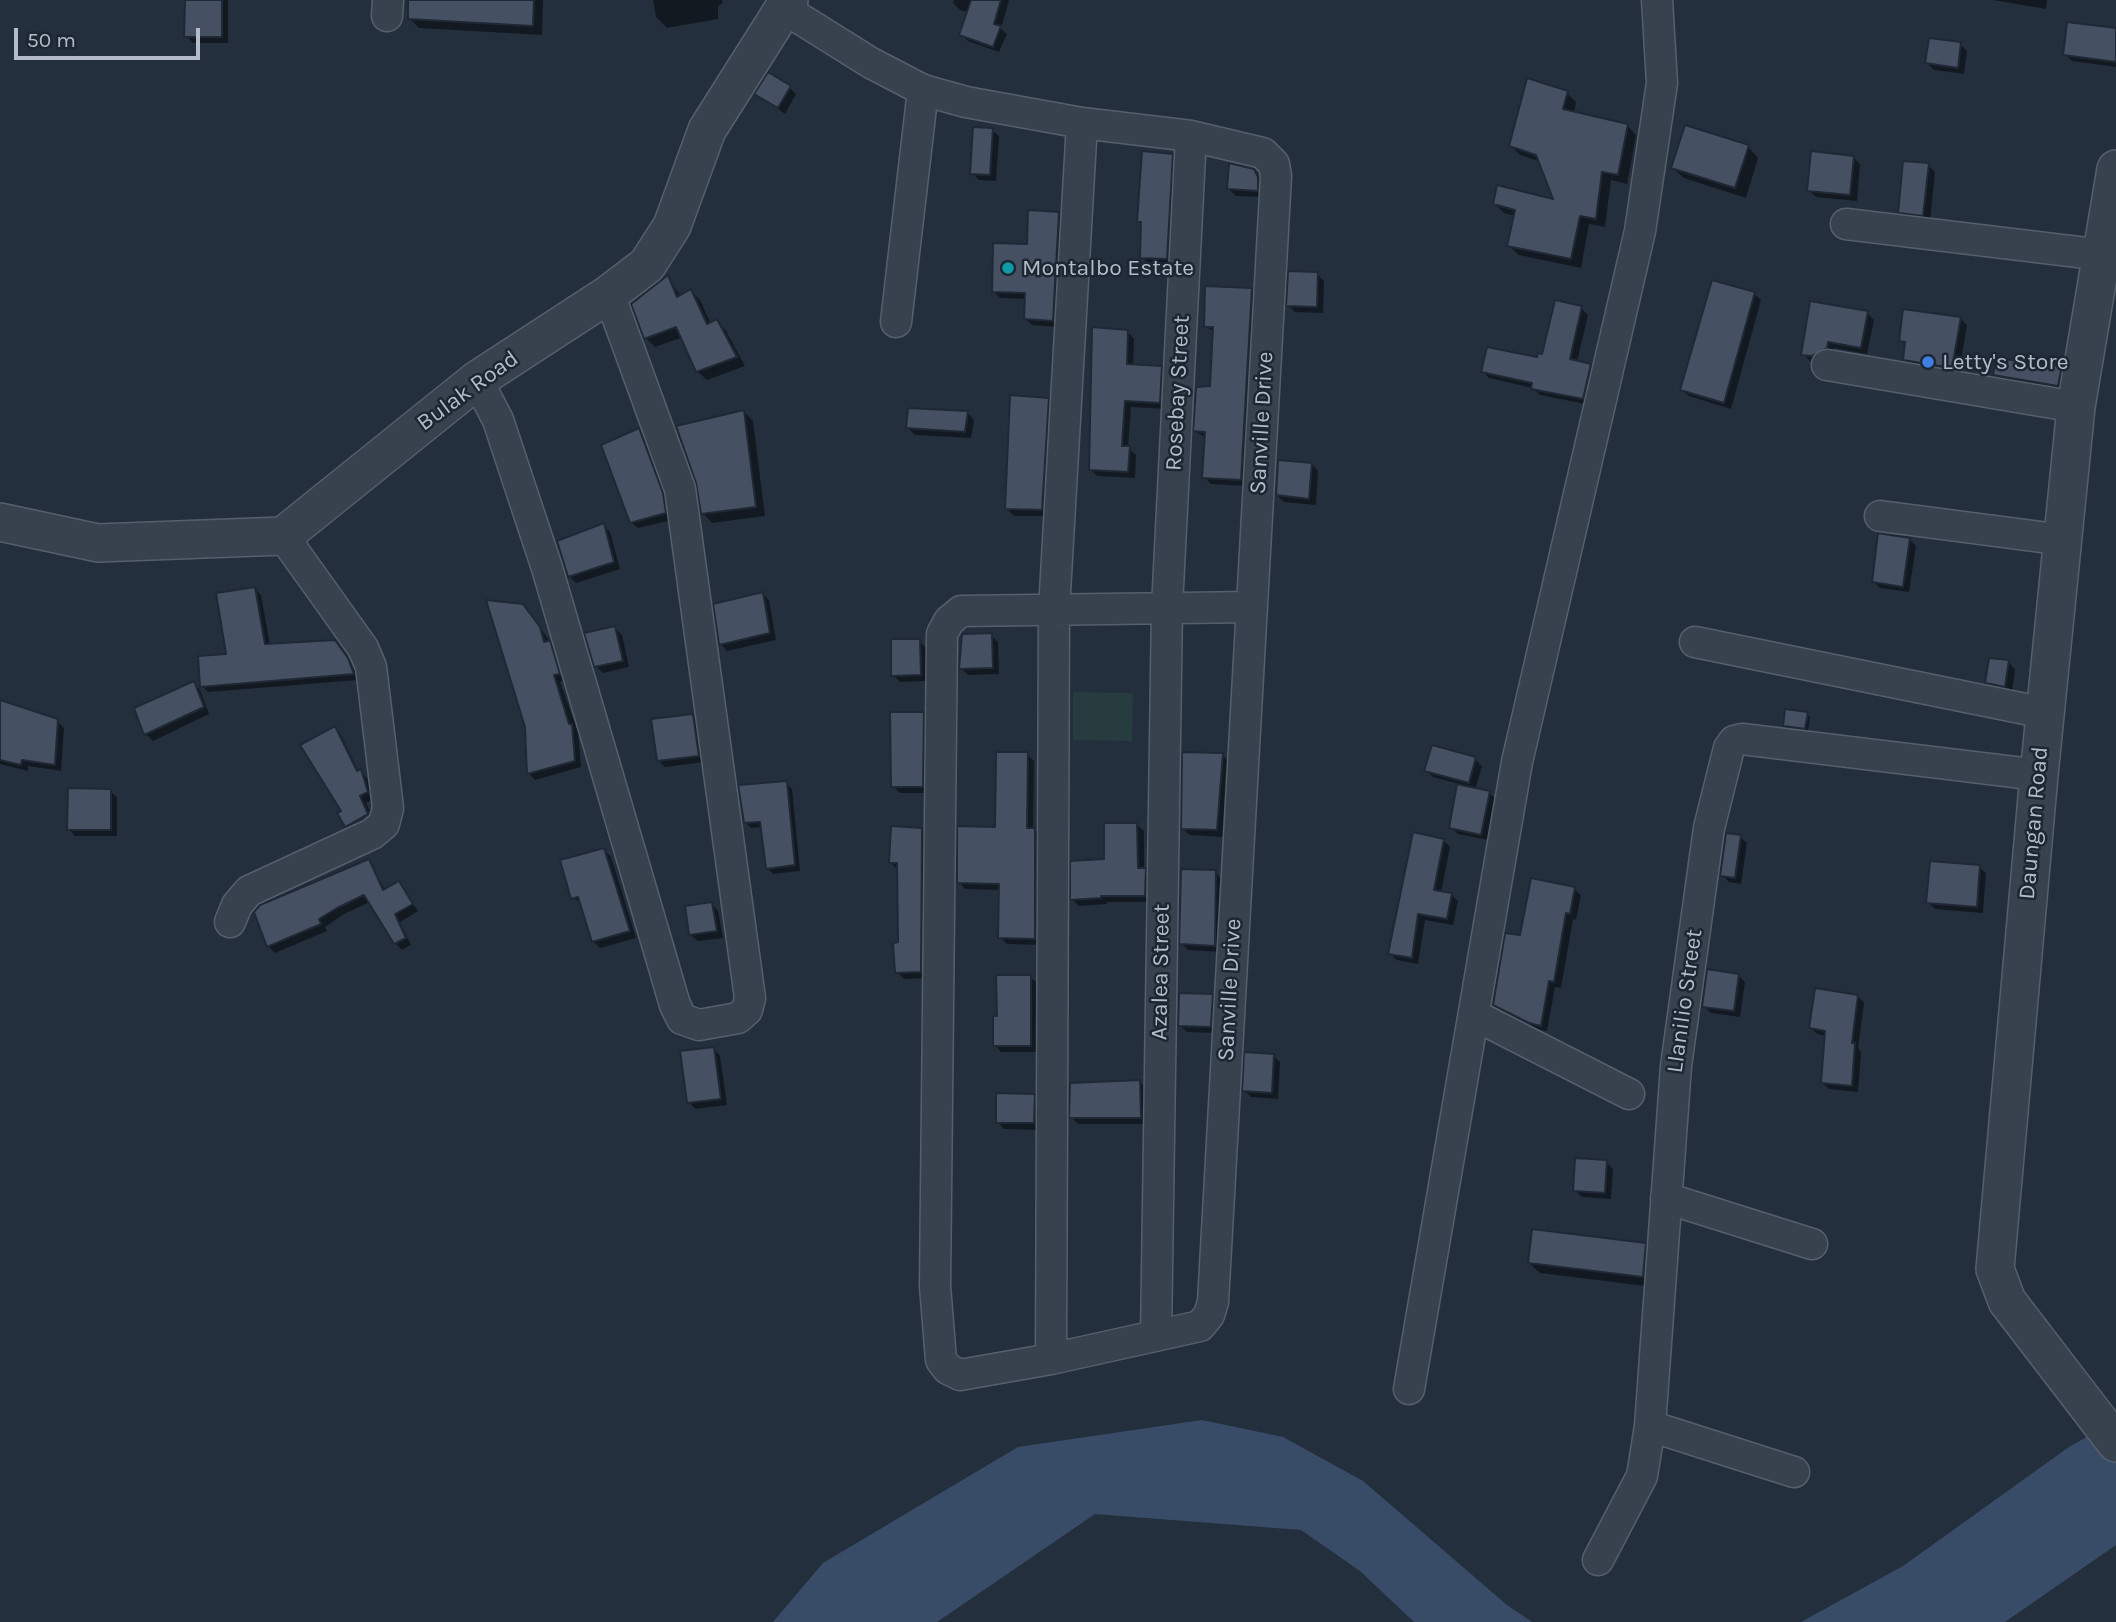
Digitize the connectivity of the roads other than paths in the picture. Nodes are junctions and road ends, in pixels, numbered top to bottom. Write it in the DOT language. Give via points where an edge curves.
graph roads {
  1 [pos="1657,0"];
  2 [pos="786,4"];
  3 [pos="923,90"];
  4 [pos="1082,123"];
  5 [pos="1191,136"];
  6 [pos="2116,169"];
  7 [pos="1846,224"];
  8 [pos="2103,255"];
  9 [pos="610,294"];
  10 [pos="896,322"];
  11 [pos="1827,365"];
  12 [pos="477,380"];
  13 [pos="2076,407"];
  14 [pos="1880,516"];
  15 [pos="0,522"];
  16 [pos="284,536"];
  17 [pos="2064,540"];
  18 [pos="1167,607"];
  19 [pos="1252,607"];
  20 [pos="1054,610"];
  21 [pos="1695,642"];
  22 [pos="2045,713"];
  23 [pos="2039,775"];
  24 [pos="230,922"];
  25 [pos="1474,1015"];
  26 [pos="1629,1094"];
  27 [pos="1666,1198"];
  28 [pos="1812,1244"];
  29 [pos="1156,1336"];
  30 [pos="1051,1359"];
  31 [pos="1409,1390"];
  32 [pos="1650,1426"];
  33 [pos="2113,1438"];
  34 [pos="1794,1472"];
  35 [pos="1598,1560"];
  1 -- 25 [label="street" via="1662,83 1640,231 1517,762"];
  2 -- 3 [label="street, Sanville Drive" via="871,63"];
  2 -- 9 [label="street, Bulak Road" via="707,130 672,226 647,265"];
  3 -- 4 [label="street, Sanville Drive"];
  3 -- 10 [label="street"];
  4 -- 5 [label="street, Sanville Drive"];
  4 -- 20 [label="street"];
  5 -- 18 [label="street, Rosebay Street"];
  5 -- 19 [label="street, Sanville Drive" via="1263,153 1273,164 1276,177"];
  6 -- 8 [label="street, Daungan Road"];
  7 -- 8 [label="street"];
  8 -- 13 [label="street, Daungan Road"];
  9 -- 12 [label="street, Bulak Road"];
  9 -- 12 [label="street" via="681,489 750,998 747,1010 738,1018 699,1025 682,1019 675,1005 547,568 498,420"];
  11 -- 13 [label="street"];
  12 -- 16 [label="street, Bulak Road"];
  13 -- 17 [label="street, Daungan Road"];
  14 -- 17 [label="street"];
  15 -- 16 [label="street" via="99,543"];
  16 -- 24 [label="street" via="363,648 371,667 388,808 384,824 372,834 249,891"];
  17 -- 22 [label="street, Daungan Road"];
  18 -- 19 [label="street"];
  18 -- 20 [label="street"];
  18 -- 29 [label="street, Azalea Street"];
  19 -- 29 [label="street, Sanville Drive" via="1213,1302 1200,1326"];
  20 -- 30 [label="street"];
  20 -- 30 [label="street, Sanville Drive" via="961,611 942,634 935,1286 942,1360 948,1369 960,1375"];
  21 -- 22 [label="street"];
  22 -- 23 [label="street, Daungan Road"];
  23 -- 27 [label="street, Llanilio Street" via="1734,741 1709,828 1676,1066"];
  23 -- 33 [label="street, Daungan Road" via="1995,1269 2007,1301"];
  25 -- 26 [label="street"];
  25 -- 31 [label="street"];
  27 -- 28 [label="street"];
  27 -- 32 [label="street, Llanilio Street"];
  29 -- 30 [label="street, Sanville Drive"];
  32 -- 34 [label="street"];
  32 -- 35 [label="street, Llanilio Street" via="1642,1476"];
}
